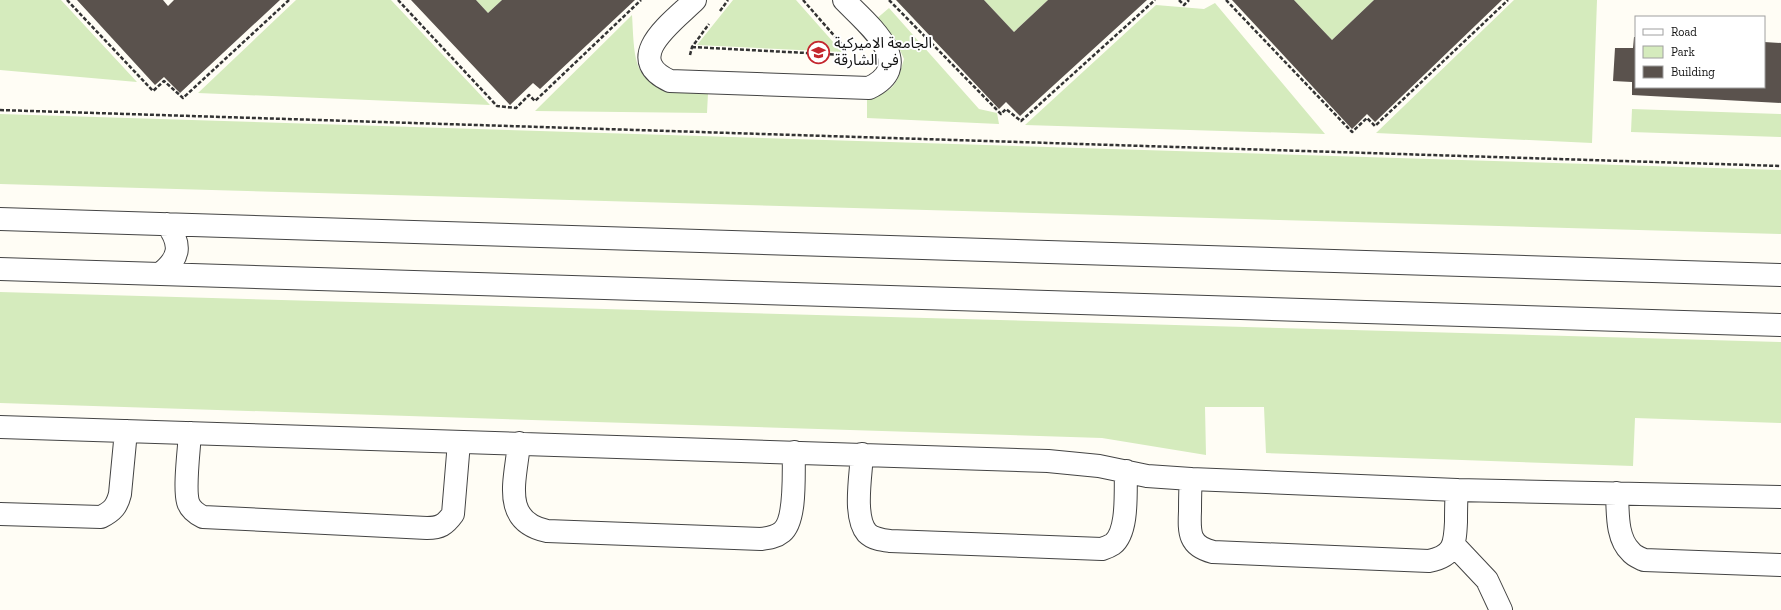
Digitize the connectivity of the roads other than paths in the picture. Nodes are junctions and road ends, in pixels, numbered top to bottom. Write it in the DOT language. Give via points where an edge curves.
graph roads {
  1 [pos="696,0"];
  2 [pos="844,0"];
  3 [pos="0,219"];
  4 [pos="167,224"];
  5 [pos="0,269"];
  6 [pos="160,274"];
  7 [pos="1781,275"];
  8 [pos="1781,324"];
  9 [pos="0,427"];
  10 [pos="126,431"];
  11 [pos="190,433"];
  12 [pos="459,442"];
  13 [pos="519,443"];
  14 [pos="794,452"];
  15 [pos="862,454"];
  16 [pos="1126,471"];
  17 [pos="1190,479"];
  18 [pos="1457,490"];
  19 [pos="1616,493"];
  20 [pos="1781,497"];
  21 [pos="0,514"];
  22 [pos="1454,545"];
  23 [pos="1781,565"];
  24 [pos="1501,610"];
  1 -- 2 [label="street" via="659,34 652,44 649,55 651,67 659,76 681,82 869,88 880,83 887,73 890,61 888,49"];
  3 -- 4 [label="street"];
  4 -- 6 [label="street" via="176,236 177,251 172,265"];
  4 -- 7 [label="street"];
  5 -- 6 [label="street"];
  6 -- 8 [label="street"];
  9 -- 10 [label="street"];
  10 -- 11 [label="street"];
  10 -- 21 [label="street" via="120,494 111,512 101,517"];
  11 -- 12 [label="street"];
  11 -- 12 [label="street" via="188,503 194,512 203,518 427,528 437,528 447,523 453,514"];
  12 -- 13 [label="street"];
  13 -- 14 [label="street"];
  13 -- 14 [label="street" via="514,495 516,508 522,520 533,528 547,531 754,538 772,538 782,532 789,523"];
  14 -- 15 [label="street"];
  15 -- 16 [label="street" via="1048,461"];
  15 -- 16 [label="street" via="859,512 861,524 868,534 878,540 890,541 1102,549 1113,544 1121,533"];
  16 -- 17 [label="street" via="1148,476"];
  17 -- 18 [label="street"];
  17 -- 22 [label="street" via="1190,535 1195,544 1203,550 1429,560 1440,559"];
  18 -- 19 [label="street"];
  18 -- 22 [label="street"];
  19 -- 20 [label="street"];
  19 -- 23 [label="street" via="1622,541 1631,553 1644,560"];
  22 -- 24 [label="street" via="1487,580"];
}
